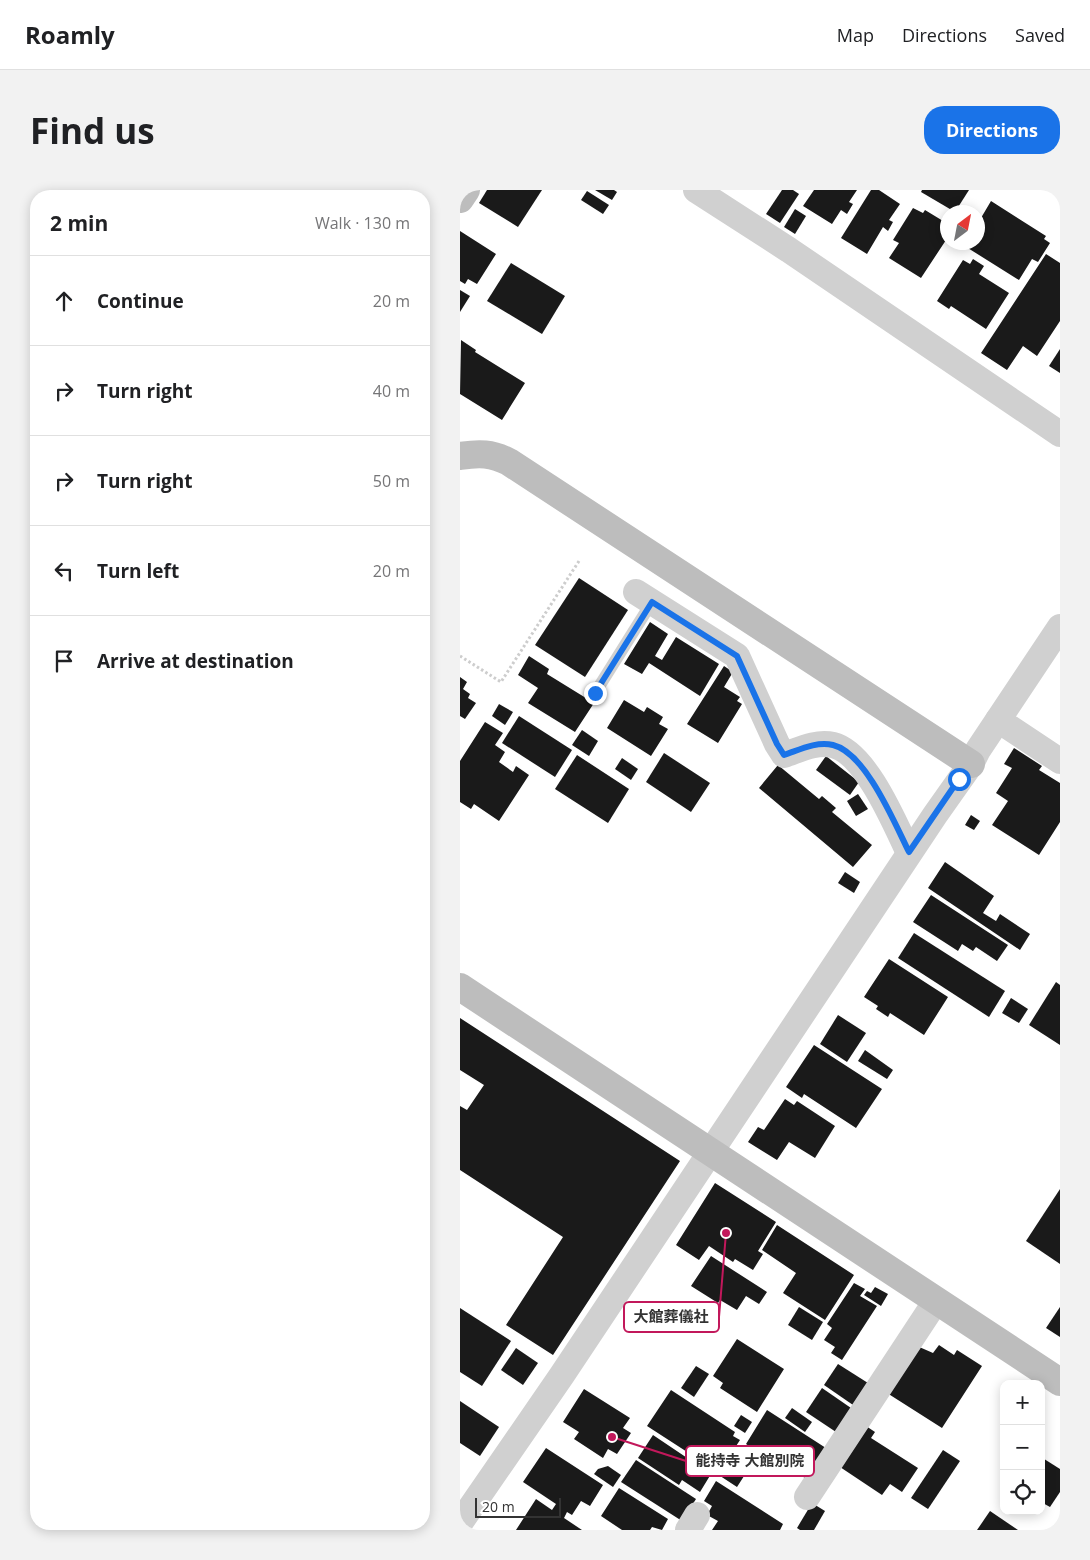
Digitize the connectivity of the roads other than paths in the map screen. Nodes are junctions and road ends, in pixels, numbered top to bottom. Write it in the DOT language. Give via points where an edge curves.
graph roads {
  1 [pos="466,190"];
  2 [pos="696,190"];
  3 [pos="460,199"];
  4 [pos="1060,434"];
  5 [pos="460,456"];
  6 [pos="644,597"];
  7 [pos="1060,627"];
  8 [pos="595,693"];
  9 [pos="998,720"];
  10 [pos="1060,761"];
  11 [pos="971,764"];
  12 [pos="909,852"];
  13 [pos="460,987"];
  14 [pos="710,1152"];
  15 [pos="936,1301"];
  16 [pos="1060,1382"];
  17 [pos="807,1497"];
  18 [pos="460,1523"];
  1 -- 3 [label="street"];
  2 -- 4 [label="street"];
  5 -- 11 [label="street" via="496,455 509,462"];
  6 -- 8 [label="lane"];
  6 -- 12 [label="street" via="737,656 784,755 818,744 834,745 853,759 872,779"];
  7 -- 9 [label="street"];
  9 -- 10 [label="street"];
  9 -- 11 [label="street"];
  11 -- 12 [label="street"];
  12 -- 14 [label="street"];
  13 -- 14 [label="street"];
  14 -- 15 [label="street"];
  14 -- 18 [label="street"];
  15 -- 16 [label="street"];
  15 -- 17 [label="street"];
}
